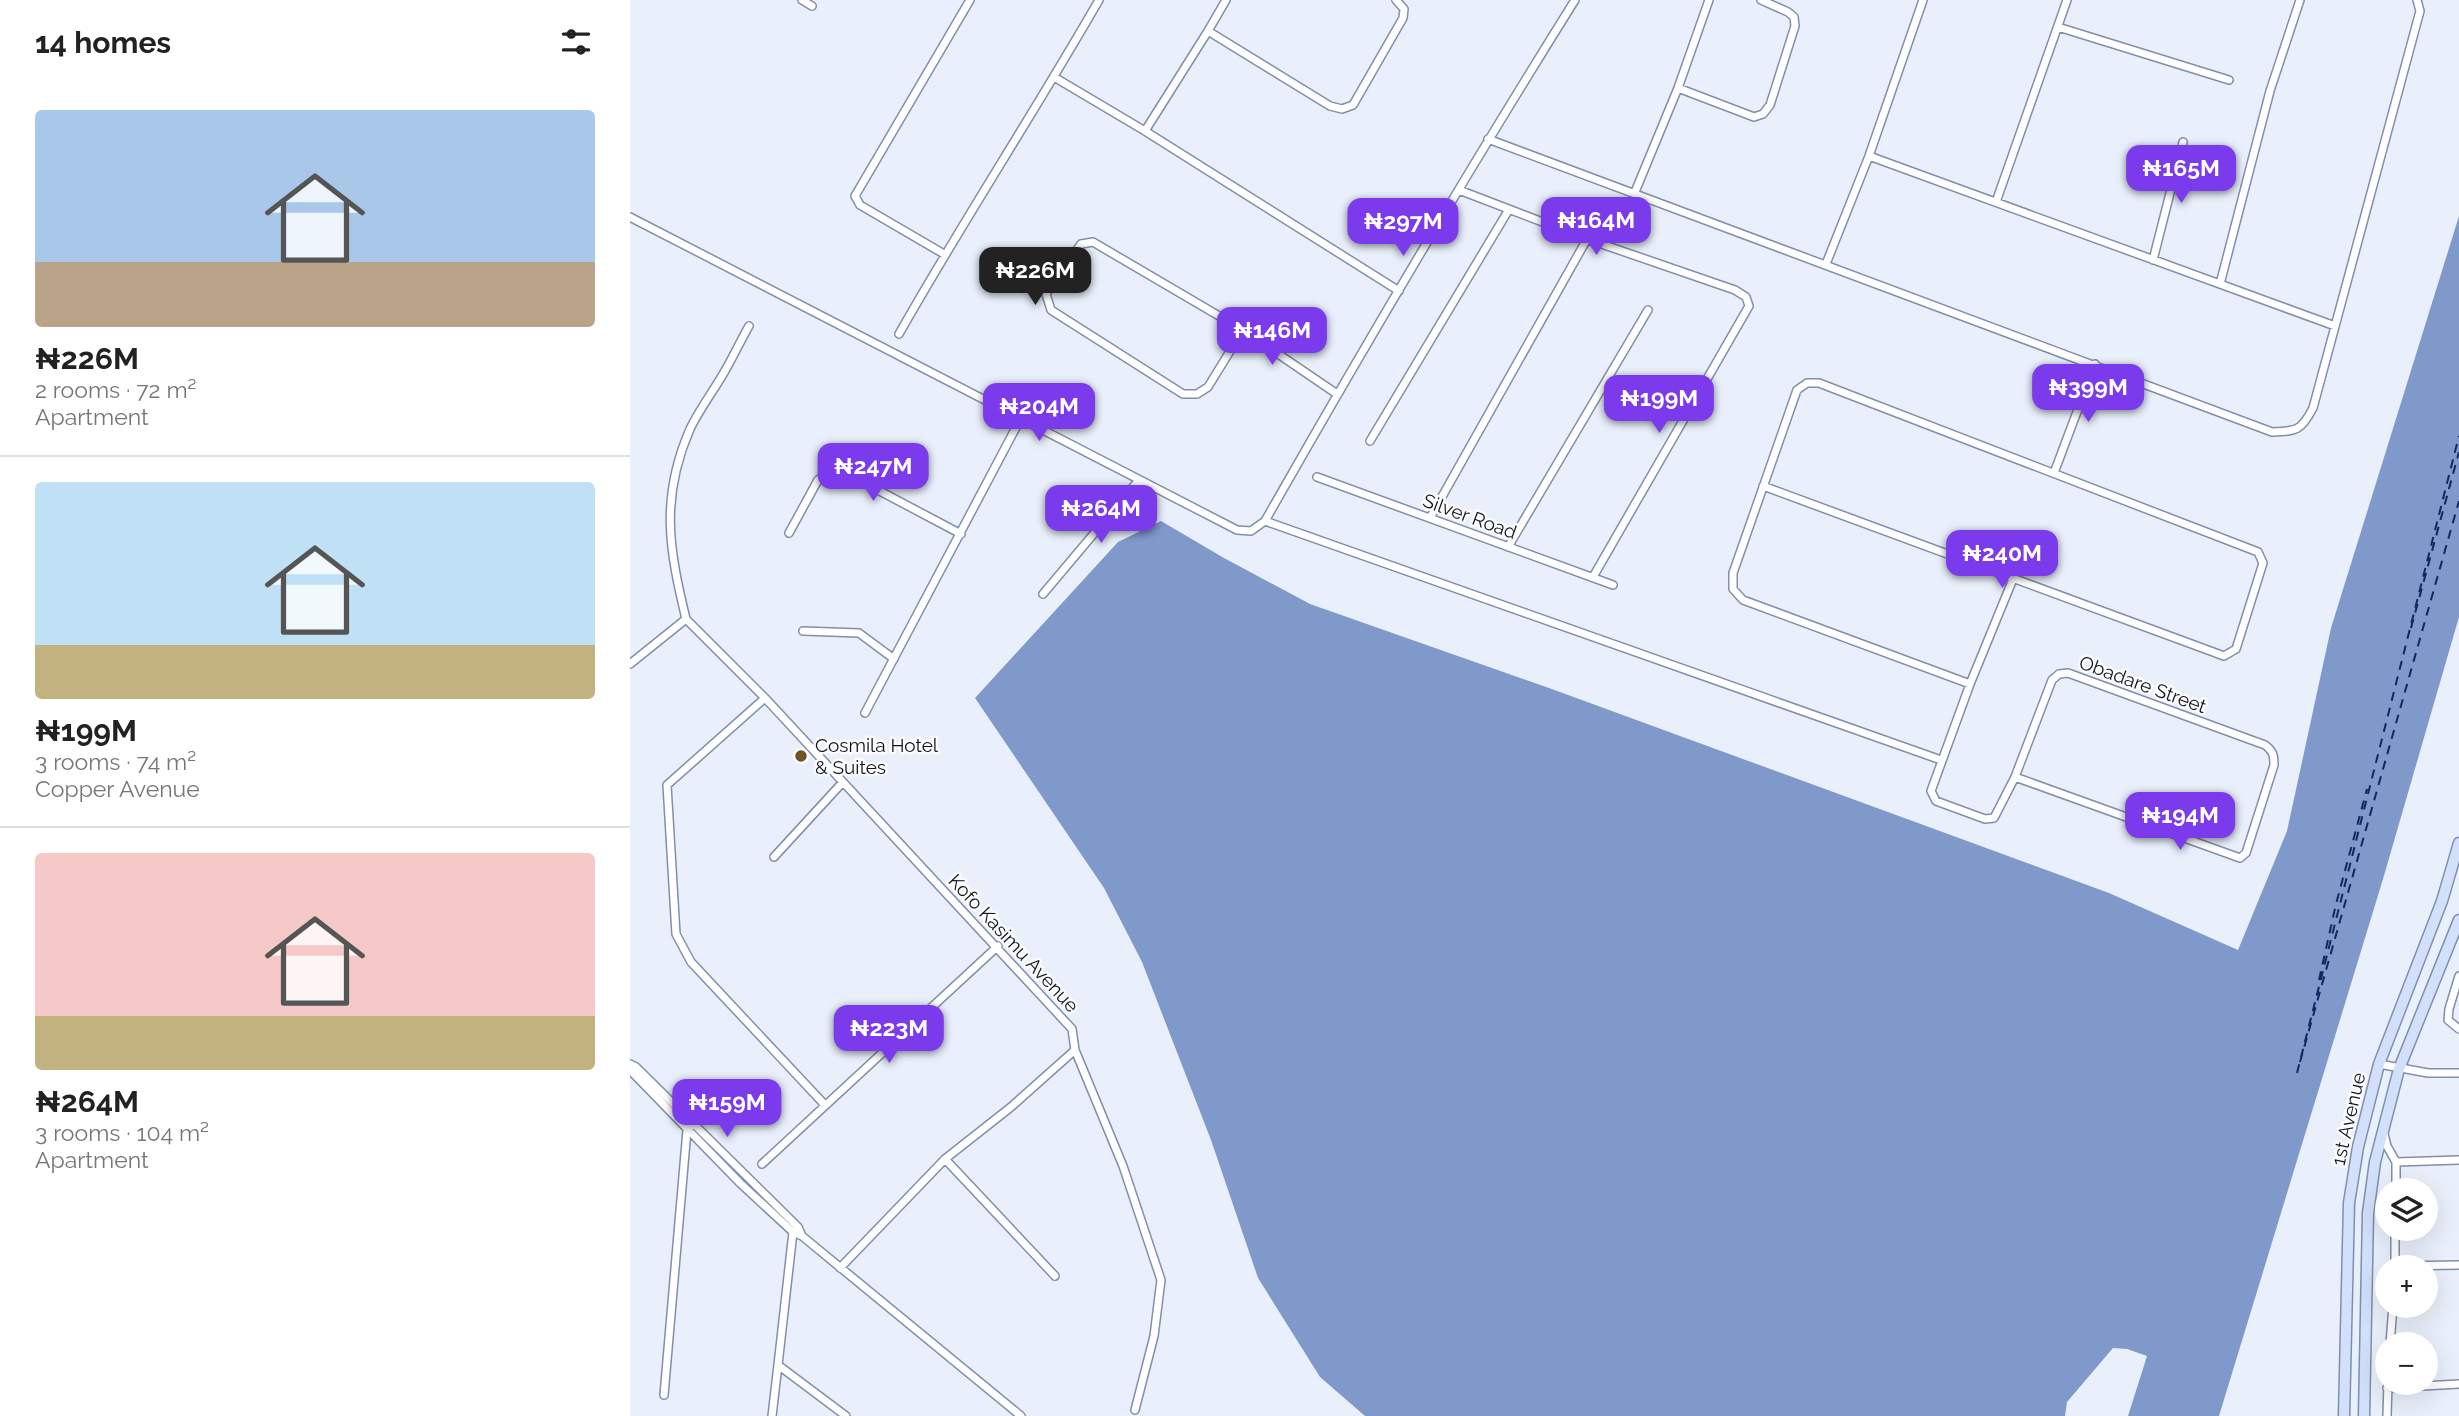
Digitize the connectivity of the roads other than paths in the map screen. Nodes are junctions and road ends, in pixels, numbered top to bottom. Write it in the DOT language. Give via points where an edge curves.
graph roads {
  1 [pos="802,0"];
  2 [pos="970,0"];
  3 [pos="1099,0"];
  4 [pos="1226,0"];
  5 [pos="1396,0"];
  6 [pos="1575,0"];
  7 [pos="1710,0"];
  8 [pos="1761,0"];
  9 [pos="1923,0"];
  10 [pos="2067,0"];
  11 [pos="2300,0"];
  12 [pos="2417,0"];
  13 [pos="813,6"];
  14 [pos="2059,27"];
  15 [pos="1208,31"];
  16 [pos="1054,78"];
  17 [pos="2229,80"];
  18 [pos="1678,88"];
  19 [pos="1145,131"];
  20 [pos="1488,139"];
  21 [pos="2183,142"];
  22 [pos="1869,156"];
  23 [pos="1459,190"];
  24 [pos="1635,192"];
  25 [pos="1996,202"];
  26 [pos="1508,211"];
  27 [pos="630,217"];
  28 [pos="1587,239"];
  29 [pos="944,254"];
  30 [pos="2152,260"];
  31 [pos="1826,264"];
  32 [pos="2220,284"];
  33 [pos="1399,291"];
  34 [pos="1648,310"];
  35 [pos="749,326"];
  36 [pos="2335,326"];
  37 [pos="1243,330"];
  38 [pos="899,334"];
  39 [pos="2095,364"];
  40 [pos="1337,394"];
  41 [pos="1021,418"];
  42 [pos="1370,441"];
  43 [pos="2054,473"];
  44 [pos="1317,477"];
  45 [pos="1139,480"];
  46 [pos="1763,485"];
  47 [pos="1430,519"];
  48 [pos="1265,521"];
  49 [pos="789,533"];
  50 [pos="961,534"];
  51 [pos="1508,547"];
  52 [pos="1593,577"];
  53 [pos="2013,579"];
  54 [pos="1613,585"];
  55 [pos="1043,594"];
  56 [pos="686,619"];
  57 [pos="803,631"];
  58 [pos="894,659"];
  59 [pos="630,664"];
  60 [pos="1970,684"];
  61 [pos="765,698"];
  62 [pos="865,713"];
  63 [pos="1941,760"];
  64 [pos="2015,777"];
  65 [pos="842,783"];
  66 [pos="2459,843"];
  67 [pos="774,858"];
  68 [pos="2459,920"];
  69 [pos="998,946"];
  70 [pos="2459,975"];
  71 [pos="2459,1029"];
  72 [pos="1075,1050"];
  73 [pos="630,1064"];
  74 [pos="2379,1064"];
  75 [pos="2399,1069"];
  76 [pos="630,1070"];
  77 [pos="2459,1073"];
  78 [pos="824,1104"];
  79 [pos="690,1127"];
  80 [pos="2383,1131"];
  81 [pos="945,1159"];
  82 [pos="2459,1160"];
  83 [pos="2396,1162"];
  84 [pos="762,1164"];
  85 [pos="2396,1178"];
  86 [pos="795,1230"];
  87 [pos="2459,1265"];
  88 [pos="2438,1266"];
  89 [pos="840,1268"];
  90 [pos="1055,1276"];
  91 [pos="778,1365"];
  92 [pos="2438,1384"];
  93 [pos="2459,1384"];
  94 [pos="664,1395"];
  95 [pos="2388,1395"];
  96 [pos="1135,1410"];
  97 [pos="772,1416"];
  98 [pos="846,1416"];
  99 [pos="1021,1416"];
  100 [pos="2344,1416"];
  101 [pos="2364,1416"];
  102 [pos="2387,1416"];
  1 -- 13 [label="street"];
  2 -- 29 [label="street" via="855,196 860,205"];
  3 -- 16 [label="street"];
  4 -- 15 [label="street"];
  5 -- 15 [label="street" via="1404,9 1403,18 1353,105 1342,109"];
  6 -- 20 [label="street"];
  7 -- 18 [label="street"];
  8 -- 18 [label="street" via="1788,12 1795,26 1770,105 1763,114 1754,117"];
  9 -- 22 [label="street"];
  10 -- 14 [label="street"];
  11 -- 32 [label="street" via="2270,92"];
  12 -- 36 [label="street" via="2420,11"];
  14 -- 17 [label="street"];
  14 -- 25 [label="street"];
  15 -- 19 [label="street"];
  16 -- 19 [label="street"];
  16 -- 29 [label="street"];
  18 -- 24 [label="street"];
  19 -- 33 [label="street"];
  20 -- 23 [label="street"];
  20 -- 24 [label="street"];
  21 -- 30 [label="street"];
  22 -- 25 [label="street"];
  22 -- 31 [label="street"];
  23 -- 26 [label="street"];
  23 -- 33 [label="street"];
  24 -- 31 [label="street"];
  25 -- 30 [label="street"];
  26 -- 28 [label="street"];
  26 -- 42 [label="street"];
  27 -- 41 [label="street"];
  28 -- 47 [label="street"];
  28 -- 52 [label="street" via="1735,289 1746,296 1749,306"];
  29 -- 38 [label="street"];
  30 -- 32 [label="street"];
  31 -- 39 [label="street"];
  32 -- 36 [label="street"];
  33 -- 40 [label="street"];
  34 -- 51 [label="street"];
  35 -- 56 [label="street" via="691,429 672,493 669,532"];
  36 -- 39 [label="street" via="2313,408 2305,424 2292,431 2272,432"];
  37 -- 37 [label="street" via="1093,242 1080,244 1046,294 1051,310 1183,394 1197,394 1208,387"];
  37 -- 40 [label="street"];
  39 -- 43 [label="street"];
  40 -- 48 [label="street"];
  41 -- 45 [label="street"];
  41 -- 50 [label="street"];
  43 -- 46 [label="street" via="1819,383 1807,383 1797,390"];
  43 -- 53 [label="street" via="2258,552 2263,563 2236,649 2224,656"];
  44 -- 47 [label="street, Silver Road"];
  45 -- 48 [label="street" via="1237,530 1251,530"];
  45 -- 55 [label="street"];
  46 -- 53 [label="street"];
  46 -- 60 [label="street" via="1732,573 1733,589 1743,600"];
  47 -- 51 [label="street, Silver Road"];
  48 -- 63 [label="street"];
  49 -- 50 [label="street" via="818,480 829,471 842,471"];
  50 -- 58 [label="street"];
  51 -- 52 [label="street, Silver Road"];
  52 -- 54 [label="street, Silver Road"];
  53 -- 60 [label="street"];
  56 -- 59 [label="street"];
  56 -- 61 [label="street, Kofo Kasimu Avenue"];
  57 -- 58 [label="street" via="859,633"];
  58 -- 62 [label="street"];
  60 -- 63 [label="street"];
  61 -- 65 [label="street, Kofo Kasimu Avenue"];
  61 -- 78 [label="street" via="667,785 676,934 691,962"];
  63 -- 64 [label="street, Obadare Street" via="1931,791 1936,801 1985,819 1994,818"];
  64 -- 64 [label="street, Obadare Street" via="2052,680 2068,673 2266,745 2272,750 2274,765 2246,853 2240,858"];
  65 -- 67 [label="street"];
  65 -- 69 [label="street, Kofo Kasimu Avenue"];
  66 -- 74 [label="main road, 1st Avenue" via="2442,901"];
  68 -- 75 [label="main road, 1st Avenue"];
  69 -- 72 [label="street, Kofo Kasimu Avenue" via="1073,1029"];
  69 -- 78 [label="street"];
  70 -- 71 [label="street" via="2448,1020"];
  72 -- 81 [label="street"];
  72 -- 96 [label="street, Kofo Kasimu Avenue" via="1123,1166 1161,1280 1154,1336"];
  73 -- 79 [label="street"];
  74 -- 75 [label="street"];
  74 -- 100 [label="main road, 1st Avenue" via="2349,1203"];
  75 -- 77 [label="street"];
  75 -- 80 [label="main road, 1st Avenue"];
  76 -- 79 [label="street"];
  78 -- 84 [label="street"];
  79 -- 86 [label="street"];
  79 -- 94 [label="street"];
  80 -- 83 [label="street"];
  80 -- 101 [label="main road, 1st Avenue" via="2368,1213"];
  81 -- 89 [label="street"];
  81 -- 90 [label="street"];
  82 -- 83 [label="street"];
  83 -- 85 [label="street"];
  86 -- 89 [label="street"];
  86 -- 91 [label="street"];
  87 -- 88 [label="street"];
  89 -- 99 [label="street"];
  91 -- 97 [label="street"];
  91 -- 98 [label="street"];
  92 -- 93 [label="street"];
  95 -- 102 [label="street"];
}
